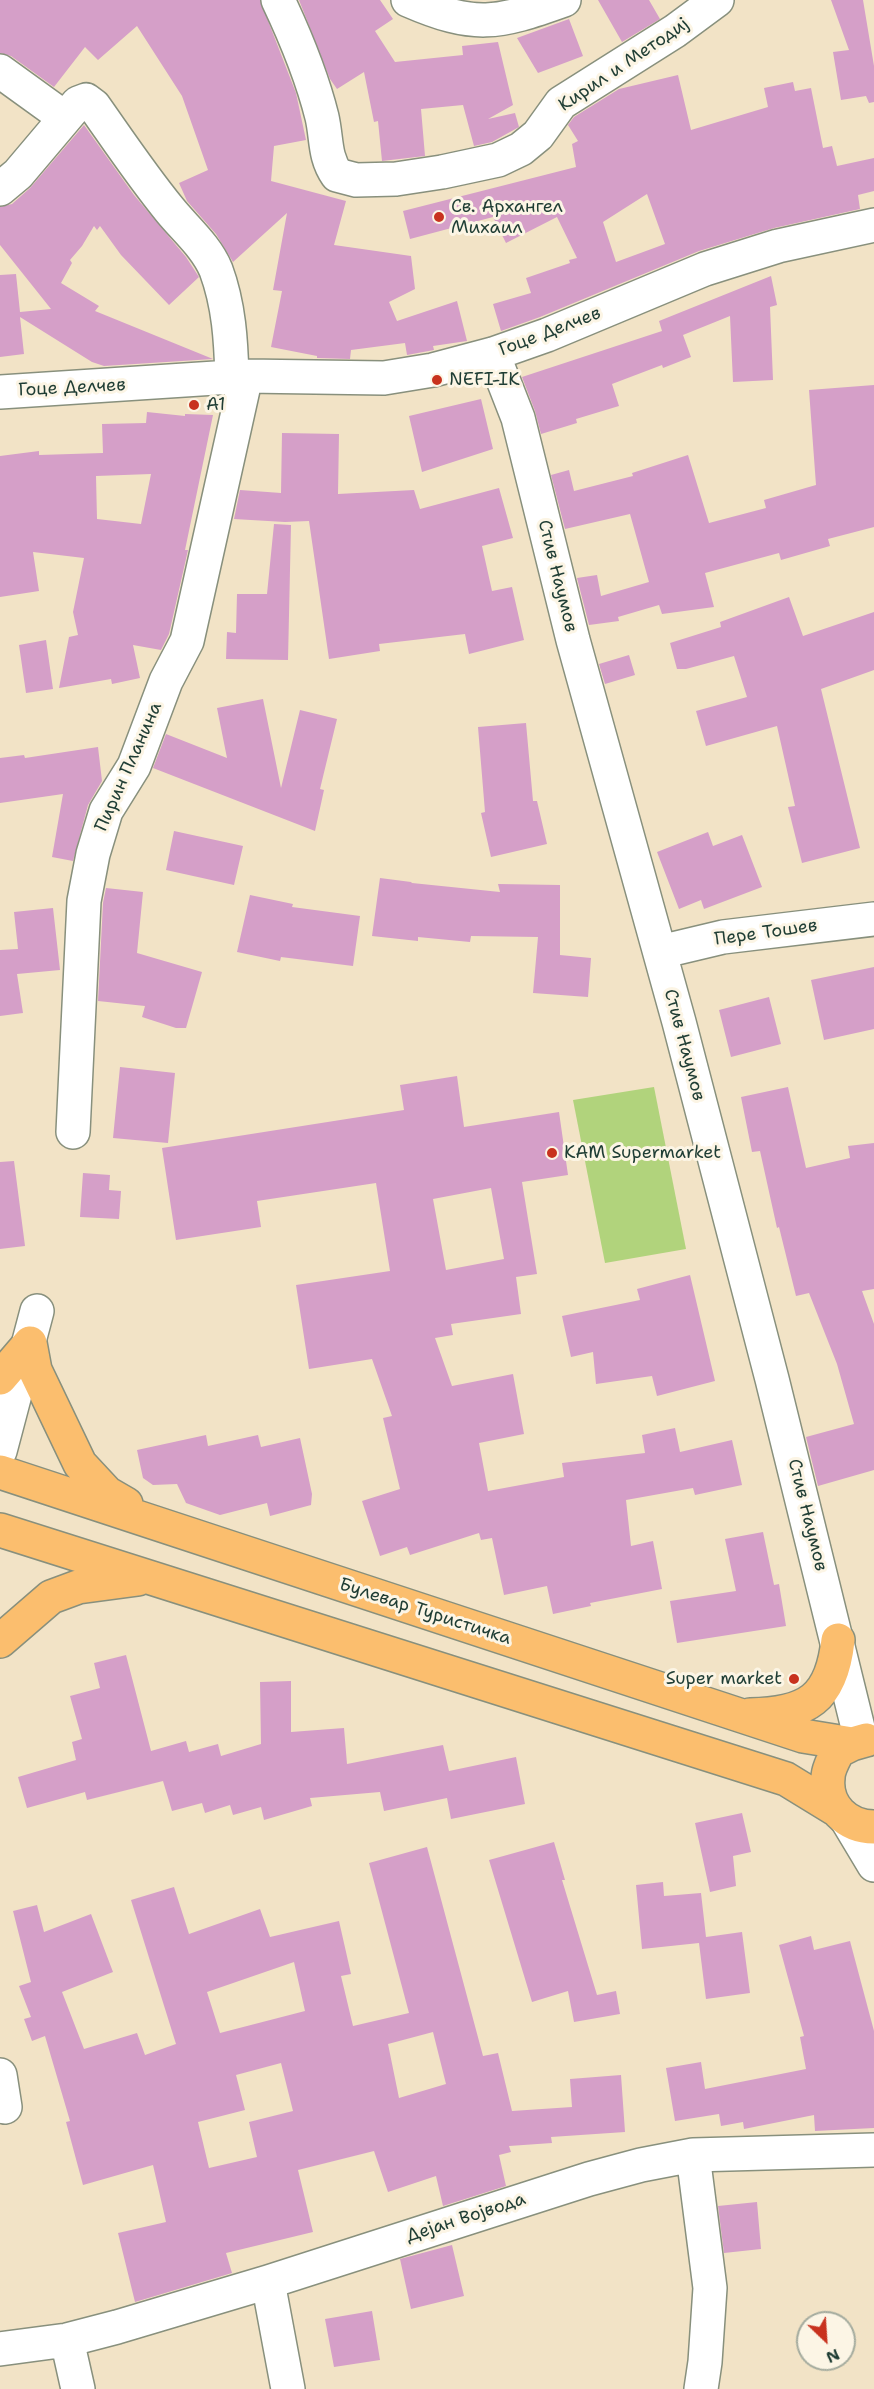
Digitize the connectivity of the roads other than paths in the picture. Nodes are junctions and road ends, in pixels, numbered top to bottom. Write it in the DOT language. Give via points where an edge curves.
graph roads {
  1 [pos="278,0"];
  2 [pos="408,0"];
  3 [pos="564,0"];
  4 [pos="717,0"];
  5 [pos="0,71"];
  6 [pos="65,118"];
  7 [pos="0,189"];
  8 [pos="874,225"];
  9 [pos="493,354"];
  10 [pos="239,377"];
  11 [pos="2,389"];
  12 [pos="874,919"];
  13 [pos="660,952"];
  14 [pos="73,1132"];
  15 [pos="37,1311"];
  16 [pos="30,1343"];
  17 [pos="0,1378"];
  18 [pos="0,1451"];
  19 [pos="0,1472"];
  20 [pos="161,1525"];
  21 [pos="0,1530"];
  22 [pos="146,1578"];
  23 [pos="838,1640"];
  24 [pos="0,1641"];
  25 [pos="739,1715"];
  26 [pos="865,1735"];
  27 [pos="852,1819"];
  28 [pos="874,1866"];
  29 [pos="0,2074"];
  30 [pos="5,2107"];
  31 [pos="874,2150"];
  32 [pos="693,2155"];
  33 [pos="268,2282"];
  34 [pos="67,2340"];
  35 [pos="0,2349"];
  36 [pos="78,2389"];
  37 [pos="288,2389"];
  38 [pos="701,2389"];
  1 -- 4 [label="street, Кирил и Методиј" via="310,76 329,163 337,175 356,180 442,172 498,160 521,149 538,135 561,103"];
  2 -- 3 [label="street" via="468,20 498,20"];
  5 -- 6 [label="street"];
  6 -- 7 [label="street" via="18,174"];
  6 -- 10 [label="street, Пирин Планина" via="78,103 86,100 94,106 168,208 206,251 225,296"];
  8 -- 9 [label="street, Гоце Делчев" via="778,246 705,269"];
  9 -- 10 [label="street, Гоце Делчев" via="384,378"];
  9 -- 13 [label="street, Стив Наумов" via="518,418 573,640"];
  10 -- 11 [label="street, Гоце Делчев"];
  10 -- 14 [label="street, Пирин Планина" via="187,641 166,681 134,766 106,811 93,855 84,901"];
  12 -- 13 [label="street, Пере Тошев" via="723,937"];
  13 -- 23 [label="street, Стив Наумов"];
  15 -- 16 [label="street"];
  16 -- 17 [label="main road"];
  16 -- 18 [label="street"];
  16 -- 20 [label="main road" via="34,1370 80,1464 107,1493"];
  19 -- 20 [label="main road, Булевар Туристичка"];
  20 -- 25 [label="main road, Булевар Туристичка"];
  21 -- 22 [label="main road"];
  22 -- 24 [label="main road" via="78,1587 51,1597"];
  22 -- 27 [label="main road" via="786,1779"];
  23 -- 25 [label="main road" via="835,1665 827,1686 816,1698 793,1710"];
  23 -- 26 [label="street, Стив Наумов"];
  25 -- 26 [label="main road, Булевар Туристичка" via="803,1736"];
  26 -- 27 [label="main road" via="838,1751 827,1776 828,1792"];
  27 -- 28 [label="street"];
  29 -- 30 [label="street"];
  31 -- 32 [label="street, Дејан Војвода"];
  32 -- 33 [label="street, Дејан Војвода" via="589,2179"];
  32 -- 38 [label="street" via="710,2288"];
  33 -- 34 [label="street, Дејан Војвода"];
  33 -- 37 [label="street"];
  34 -- 35 [label="street, Дејан Војвода"];
  34 -- 36 [label="street"];
}
